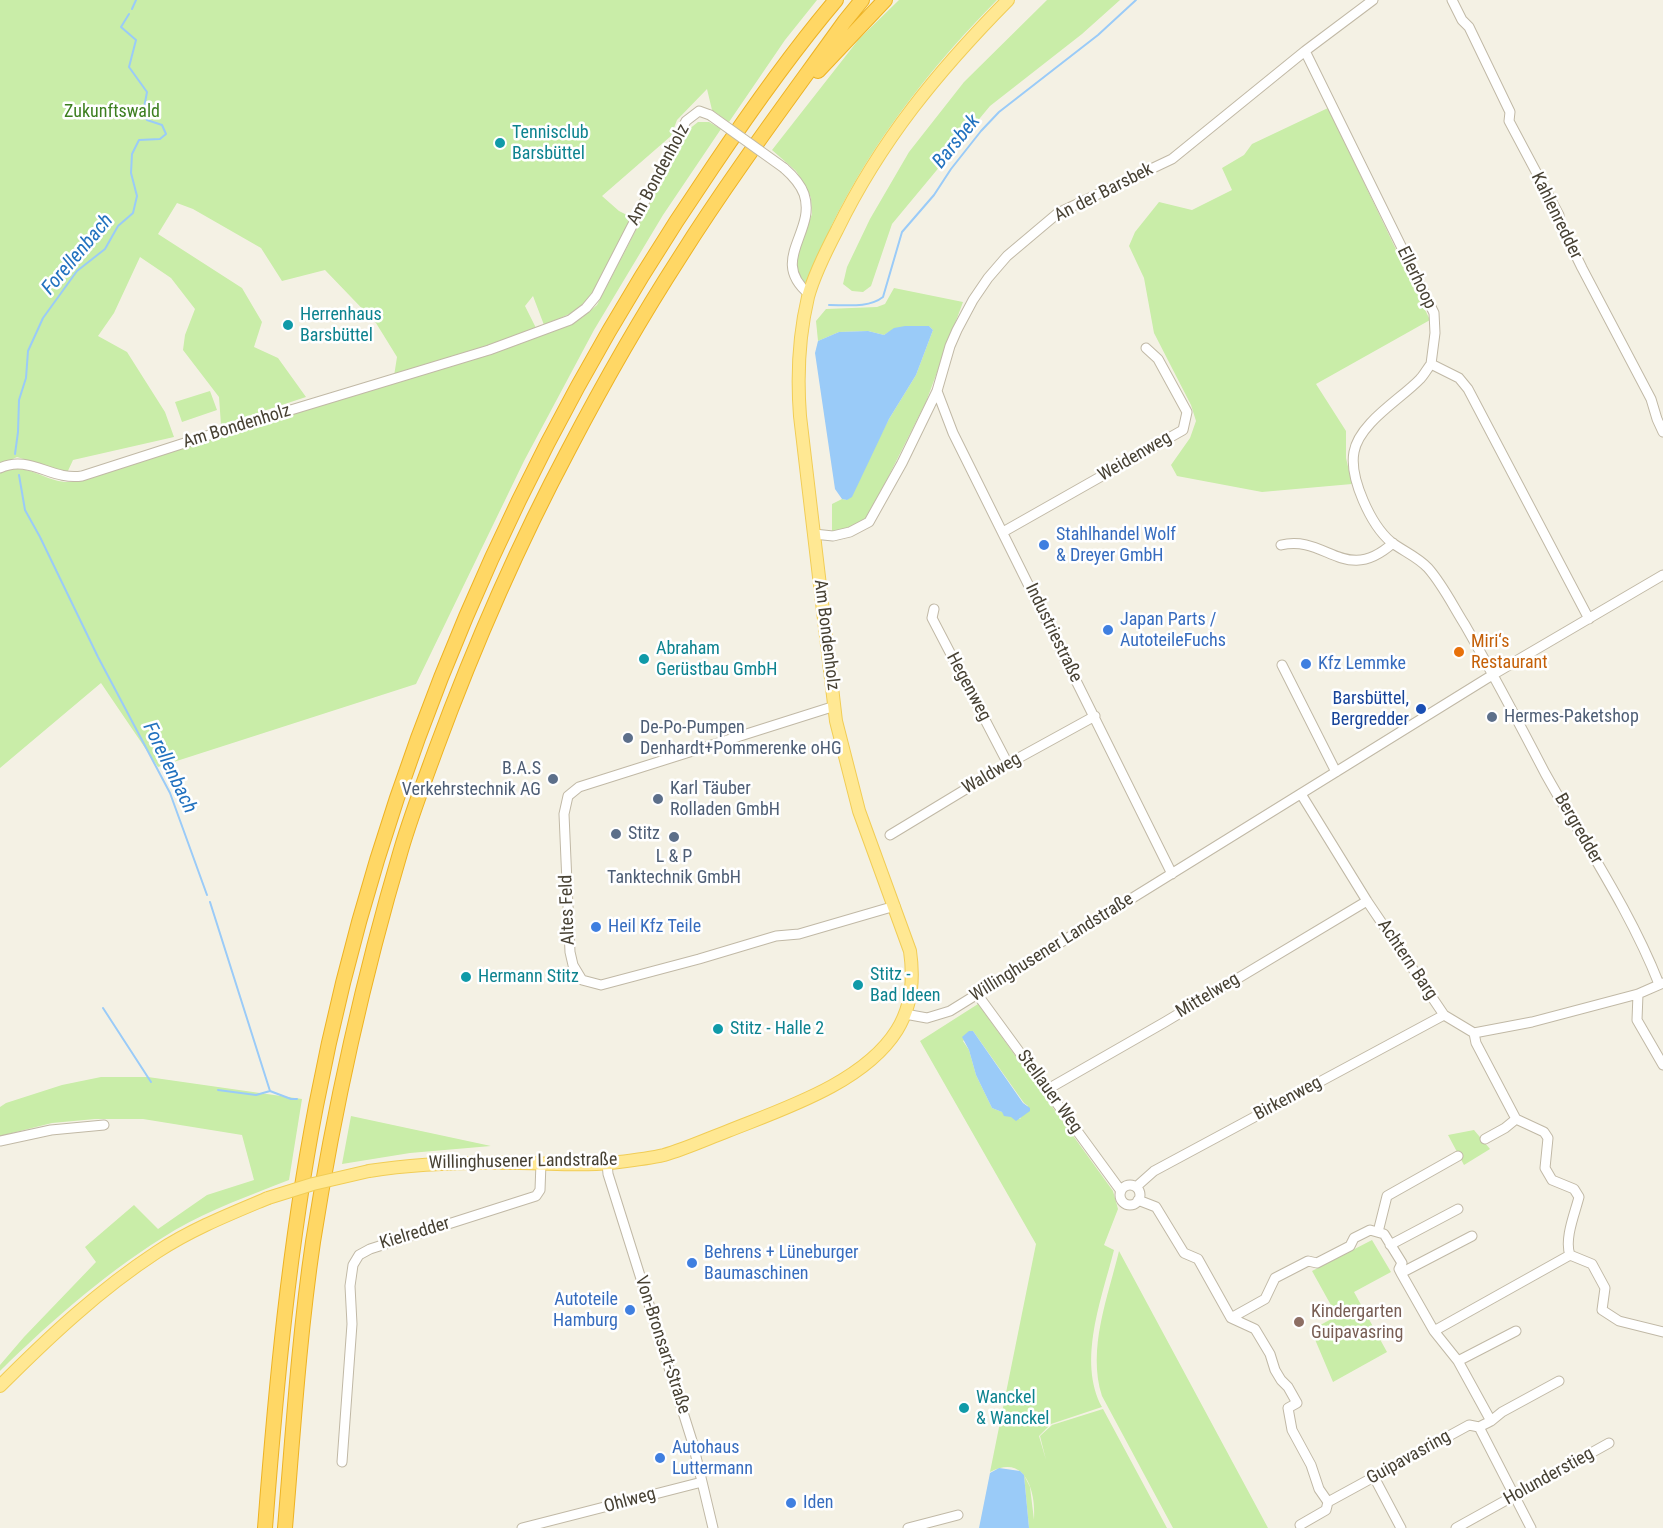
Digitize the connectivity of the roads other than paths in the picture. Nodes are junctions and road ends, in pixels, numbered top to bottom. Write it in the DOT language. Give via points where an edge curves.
graph roads {
  1 [pos="836,0"];
  2 [pos="862,0"];
  3 [pos="885,0"];
  4 [pos="1008,0"];
  5 [pos="1373,0"];
  6 [pos="1452,0"];
  7 [pos="1305,51"];
  8 [pos="770,127"];
  9 [pos="809,294"];
  10 [pos="1146,348"];
  11 [pos="1431,364"];
  12 [pos="937,391"];
  13 [pos="1663,432"];
  14 [pos="0,468"];
  15 [pos="1003,532"];
  16 [pos="814,534"];
  17 [pos="1393,543"];
  18 [pos="1281,545"];
  19 [pos="1663,575"];
  20 [pos="934,609"];
  21 [pos="1589,619"];
  22 [pos="1281,665"];
  23 [pos="1494,674"];
  24 [pos="835,706"];
  25 [pos="1095,716"];
  26 [pos="1008,764"];
  27 [pos="1336,772"];
  28 [pos="1301,794"];
  29 [pos="890,835"];
  30 [pos="1172,874"];
  31 [pos="1367,901"];
  32 [pos="895,906"];
  33 [pos="1661,984"];
  34 [pos="977,994"];
  35 [pos="1638,994"];
  36 [pos="905,1014"];
  37 [pos="1444,1015"];
  38 [pos="1474,1033"];
  39 [pos="1663,1065"];
  40 [pos="1048,1089"];
  41 [pos="1516,1119"];
  42 [pos="104,1125"];
  43 [pos="1485,1139"];
  44 [pos="0,1142"];
  45 [pos="1458,1156"];
  46 [pos="541,1163"];
  47 [pos="607,1163"];
  48 [pos="1136,1187"];
  49 [pos="1121,1191"];
  50 [pos="1138,1200"];
  51 [pos="1458,1209"];
  52 [pos="1378,1232"];
  53 [pos="1472,1236"];
  54 [pos="1390,1245"];
  55 [pos="1570,1255"];
  56 [pos="1401,1274"];
  57 [pos="1231,1318"];
  58 [pos="1516,1331"];
  59 [pos="1434,1332"];
  60 [pos="1663,1332"];
  61 [pos="1458,1361"];
  62 [pos="1559,1381"];
  63 [pos="0,1386"];
  64 [pos="1491,1421"];
  65 [pos="1479,1427"];
  66 [pos="1609,1443"];
  67 [pos="342,1462"];
  68 [pos="1374,1477"];
  69 [pos="702,1482"];
  70 [pos="1514,1497"];
  71 [pos="1328,1502"];
  72 [pos="958,1515"];
  73 [pos="1300,1525"];
  74 [pos="265,1528"];
  75 [pos="285,1528"];
  76 [pos="522,1528"];
  77 [pos="713,1528"];
  78 [pos="908,1528"];
  79 [pos="1401,1528"];
  80 [pos="1456,1528"];
  81 [pos="1531,1528"];
  1 -- 74 [label="highway" via="773,78 675,223 578,384 475,595 410,760 343,982 316,1102 295,1222 276,1383"];
  2 -- 8 [label="highway"];
  3 -- 8 [label="highway"];
  4 -- 9 [label="main road" via="960,50 873,163"];
  5 -- 7 [label="street, An der Barsbek"];
  6 -- 13 [label="street, Kahlenredder" via="1469,27 1509,112 1509,121 1582,268 1651,399"];
  7 -- 11 [label="street, Ellerhoop" via="1434,313"];
  7 -- 12 [label="street, An der Barsbek" via="1172,159 1058,213 1007,256 983,285 957,330"];
  8 -- 75 [label="highway" via="680,256 569,449 467,667 405,838 360,999 313,1245"];
  9 -- 14 [label="street, Am Bondenholz, bridge" via="792,270 792,256 804,224 803,191 784,168 699,111 686,121 596,296 570,320 489,350 82,476 64,477 20,463"];
  9 -- 16 [label="main road, Am Bondenholz" via="802,330 799,398"];
  10 -- 15 [label="street, Weidenweg" via="1158,359 1187,412 1183,430"];
  11 -- 17 [label="street, Bergredder" via="1368,427 1354,450 1358,487 1380,529"];
  11 -- 21 [label="street" via="1459,378 1468,389"];
  12 -- 15 [label="street, Industriestraße" via="953,433"];
  12 -- 16 [label="street, An der Barsbek" via="869,522 833,536"];
  15 -- 25 [label="street, Industriestraße"];
  16 -- 24 [label="main road, Am Bondenholz"];
  17 -- 18 [label="street" via="1376,556 1353,561 1302,544"];
  17 -- 23 [label="street, Bergredder" via="1427,566"];
  19 -- 21 [label="street, Willinghusener Landstraße"];
  20 -- 26 [label="street, Hegenweg" via="932,618"];
  21 -- 23 [label="street, Willinghusener Landstraße"];
  22 -- 27 [label="street"];
  23 -- 27 [label="street, Willinghusener Landstraße"];
  23 -- 33 [label="street, Bergredder"];
  24 -- 32 [label="main road, Am Bondenholz" via="859,811"];
  24 -- 32 [label="street, Altes Feld" via="579,787 568,796 564,813 573,965 582,980 601,985"];
  25 -- 26 [label="street, Waldweg"];
  25 -- 30 [label="street, Industriestraße"];
  26 -- 29 [label="street, Waldweg"];
  27 -- 28 [label="street, Willinghusener Landstraße"];
  28 -- 30 [label="street, Willinghusener Landstraße"];
  28 -- 31 [label="street, Achtern Barg"];
  30 -- 34 [label="street, Willinghusener Landstraße"];
  31 -- 37 [label="street, Achtern Barg"];
  31 -- 40 [label="street, Mittelweg"];
  32 -- 36 [label="main road, Am Bondenholz" via="912,962"];
  33 -- 35 [label="street"];
  34 -- 36 [label="street, Willinghusener Landstraße" via="950,1011 927,1018"];
  34 -- 40 [label="street, Stellauer Weg"];
  35 -- 38 [label="street"];
  35 -- 39 [label="street" via="1637,1020"];
  36 -- 47 [label="main road, Willinghusener Landstraße" via="897,1031 875,1056 805,1100 664,1155"];
  37 -- 38 [label="street, Achtern Barg"];
  37 -- 48 [label="street, Birkenweg" via="1154,1171"];
  38 -- 41 [label="street"];
  40 -- 49 [label="street, Stellauer Weg"];
  41 -- 43 [label="street"];
  41 -- 55 [label="street" via="1544,1132 1548,1138 1545,1168 1552,1180 1574,1189 1579,1197 1570,1233"];
  42 -- 44 [label="street" via="51,1130"];
  45 -- 52 [label="street" via="1387,1196"];
  46 -- 47 [label="main road, Willinghusener Landstraße"];
  46 -- 63 [label="main road, Willinghusener Landstraße, bridge" via="408,1165 369,1171 268,1198 217,1219 159,1251 101,1292"];
  46 -- 67 [label="street, Kielredder" via="540,1190 536,1196 359,1255 350,1286 352,1324"];
  47 -- 69 [label="street, Von-Bronsart-Straße"];
  48 -- 49 [label="street" via="1125,1186"];
  48 -- 50 [label="street" via="1140,1193"];
  49 -- 50 [label="street, Stellauer Weg" via="1120,1197 1128,1205"];
  50 -- 57 [label="street" via="1156,1207 1184,1253 1198,1259"];
  51 -- 54 [label="street"];
  52 -- 54 [label="street" via="1384,1234"];
  52 -- 57 [label="street" via="1370,1230 1354,1238 1350,1246 1317,1263 1308,1261 1275,1278 1265,1299"];
  53 -- 56 [label="street"];
  54 -- 56 [label="street" via="1402,1263"];
  55 -- 59 [label="street"];
  55 -- 60 [label="street" via="1592,1264 1605,1288 1602,1310 1618,1321"];
  56 -- 59 [label="street"];
  57 -- 71 [label="street" via="1256,1329 1275,1370 1297,1403 1288,1408 1292,1430"];
  58 -- 61 [label="street"];
  59 -- 61 [label="street"];
  61 -- 64 [label="street"];
  62 -- 64 [label="street, Guipavasring"];
  64 -- 65 [label="street, Guipavasring"];
  65 -- 68 [label="street, Guipavasring" via="1469,1425"];
  65 -- 70 [label="street"];
  66 -- 70 [label="street, Holunderstieg"];
  68 -- 71 [label="street, Guipavasring"];
  68 -- 79 [label="street"];
  69 -- 76 [label="street, Ohlweg"];
  69 -- 77 [label="street, Von-Bronsart-Straße"];
  70 -- 80 [label="street, Holunderstieg"];
  70 -- 81 [label="street"];
  71 -- 73 [label="street, Guipavasring" via="1326,1510"];
  72 -- 78 [label="street"];
}
